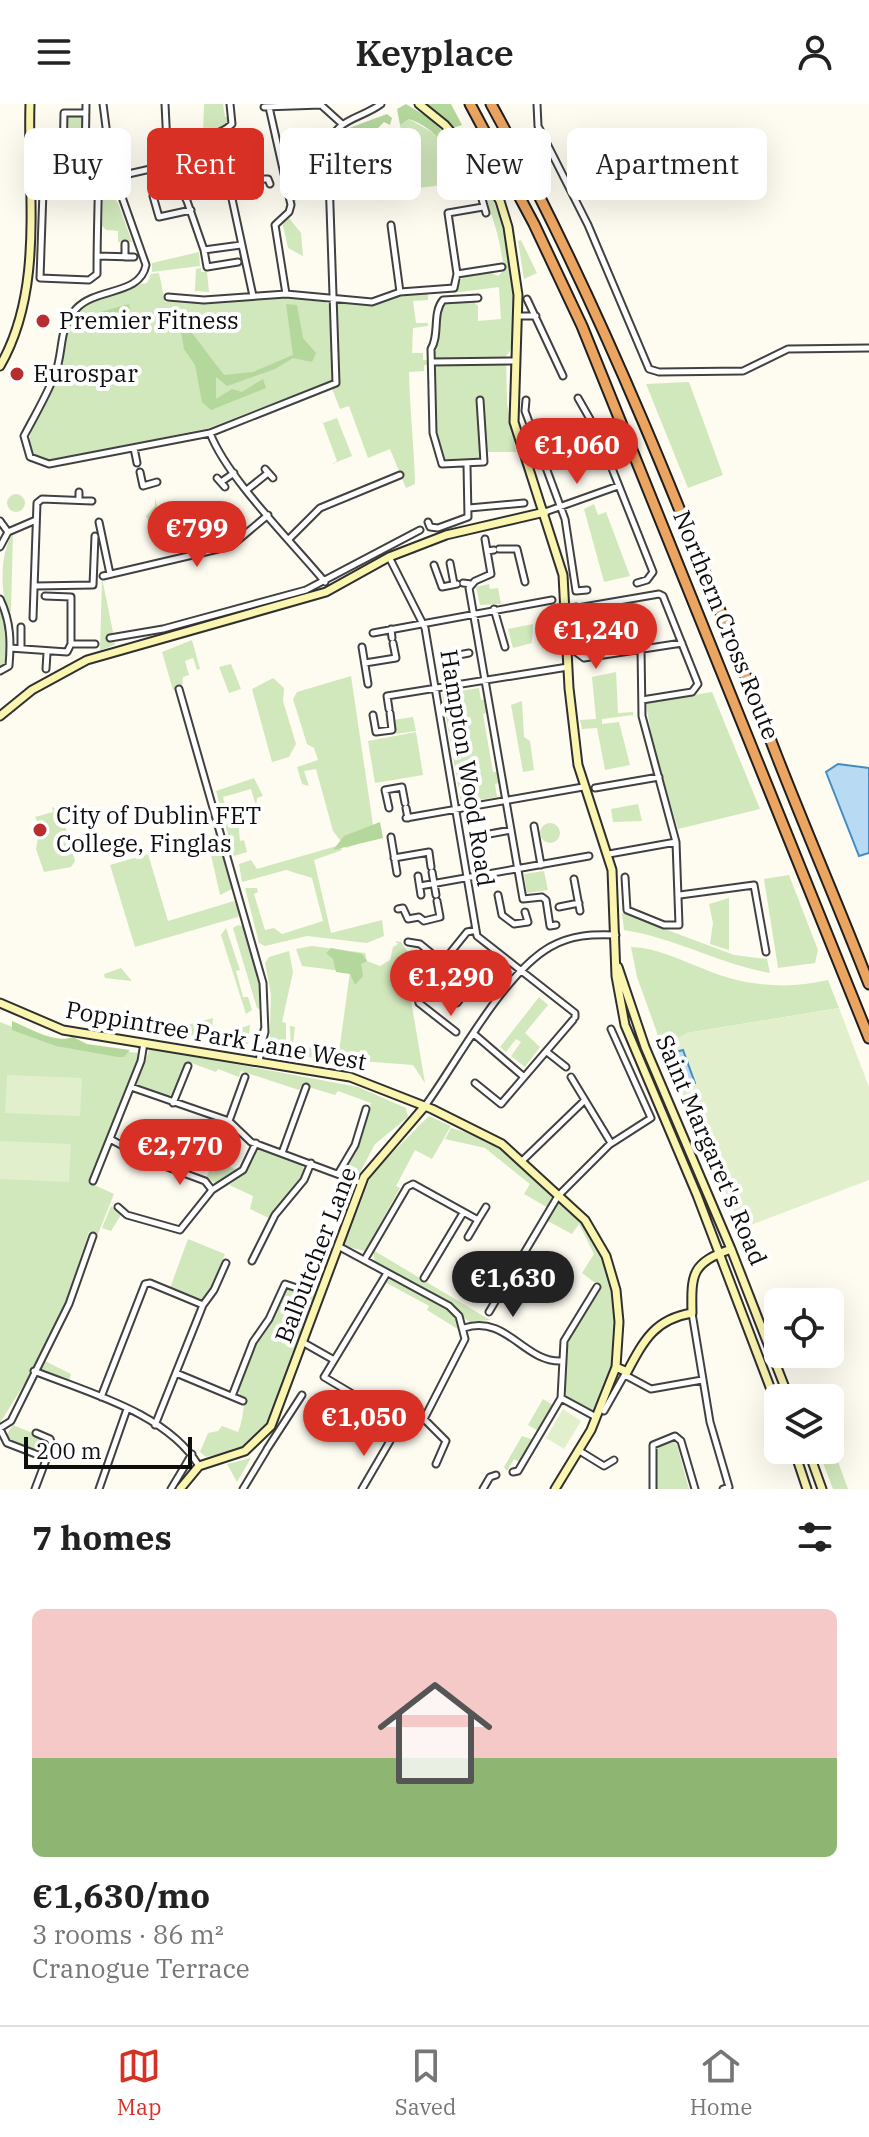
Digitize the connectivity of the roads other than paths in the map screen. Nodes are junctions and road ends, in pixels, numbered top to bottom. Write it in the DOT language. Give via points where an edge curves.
graph roads {
  1 [pos="30,104"];
  2 [pos="86,104"];
  3 [pos="103,104"];
  4 [pos="165,104"];
  5 [pos="230,104"];
  6 [pos="381,104"];
  7 [pos="419,104"];
  8 [pos="470,104"];
  9 [pos="491,104"];
  10 [pos="537,104"];
  11 [pos="86,113"];
  12 [pos="341,123"];
  13 [pos="64,128"];
  14 [pos="86,128"];
  15 [pos="106,128"];
  16 [pos="166,128"];
  17 [pos="228,128"];
  18 [pos="337,128"];
  19 [pos="264,179"];
  20 [pos="270,184"];
  21 [pos="43,200"];
  22 [pos="99,200"];
  23 [pos="123,200"];
  24 [pos="154,200"];
  25 [pos="187,200"];
  26 [pos="232,200"];
  27 [pos="331,200"];
  28 [pos="482,200"];
  29 [pos="191,210"];
  30 [pos="391,225"];
  31 [pos="125,244"];
  32 [pos="241,245"];
  33 [pos="204,250"];
  34 [pos="97,256"];
  35 [pos="125,257"];
  36 [pos="134,257"];
  37 [pos="238,262"];
  38 [pos="457,274"];
  39 [pos="496,277"];
  40 [pos="400,292"];
  41 [pos="286,294"];
  42 [pos="253,296"];
  43 [pos="168,297"];
  44 [pos="478,298"];
  45 [pos="527,299"];
  46 [pos="333,300"];
  47 [pos="517,316"];
  48 [pos="536,316"];
  49 [pos="869,348"];
  50 [pos="514,361"];
  51 [pos="432,362"];
  52 [pos="0,366"];
  53 [pos="563,376"];
  54 [pos="578,398"];
  55 [pos="480,400"];
  56 [pos="526,400"];
  57 [pos="594,406"];
  58 [pos="585,410"];
  59 [pos="210,433"];
  60 [pos="134,448"];
  61 [pos="137,463"];
  62 [pos="467,465"];
  63 [pos="140,472"];
  64 [pos="234,473"];
  65 [pos="269,473"];
  66 [pos="400,475"];
  67 [pos="157,482"];
  68 [pos="221,482"];
  69 [pos="618,486"];
  70 [pos="248,489"];
  71 [pos="79,492"];
  72 [pos="79,500"];
  73 [pos="92,501"];
  74 [pos="524,503"];
  75 [pos="562,507"];
  76 [pos="469,508"];
  77 [pos="545,512"];
  78 [pos="268,515"];
  79 [pos="36,520"];
  80 [pos="0,521"];
  81 [pos="99,522"];
  82 [pos="428,522"];
  83 [pos="8,532"];
  84 [pos="418,533"];
  85 [pos="95,536"];
  86 [pos="289,539"];
  87 [pos="485,539"];
  88 [pos="0,547"];
  89 [pos="493,550"];
  90 [pos="389,557"];
  91 [pos="87,558"];
  92 [pos="95,559"];
  93 [pos="450,563"];
  94 [pos="434,565"];
  95 [pos="325,582"];
  96 [pos="525,582"];
  97 [pos="637,583"];
  98 [pos="458,584"];
  99 [pos="471,584"];
  100 [pos="35,586"];
  101 [pos="587,590"];
  102 [pos="45,596"];
  103 [pos="0,599"];
  104 [pos="552,600"];
  105 [pos="576,607"];
  106 [pos="494,609"];
  107 [pos="566,610"];
  108 [pos="474,612"];
  109 [pos="33,618"];
  110 [pos="422,622"];
  111 [pos="21,627"];
  112 [pos="391,629"];
  113 [pos="373,633"];
  114 [pos="682,643"];
  115 [pos="71,644"];
  116 [pos="95,644"];
  117 [pos="119,644"];
  118 [pos="362,647"];
  119 [pos="505,647"];
  120 [pos="10,648"];
  121 [pos="21,648"];
  122 [pos="641,649"];
  123 [pos="474,652"];
  124 [pos="47,653"];
  125 [pos="431,660"];
  126 [pos="365,663"];
  127 [pos="568,667"];
  128 [pos="46,669"];
  129 [pos="0,671"];
  130 [pos="486,680"];
  131 [pos="368,684"];
  132 [pos="436,688"];
  133 [pos="179,689"];
  134 [pos="642,700"];
  135 [pos="373,715"];
  136 [pos="0,716"];
  137 [pos="659,777"];
  138 [pos="583,787"];
  139 [pos="595,788"];
  140 [pos="506,801"];
  141 [pos="389,808"];
  142 [pos="455,810"];
  143 [pos="534,826"];
  144 [pos="511,830"];
  145 [pos="391,837"];
  146 [pos="460,839"];
  147 [pos="676,842"];
  148 [pos="609,854"];
  149 [pos="589,856"];
  150 [pos="394,858"];
  151 [pos="541,865"];
  152 [pos="517,869"];
  153 [pos="397,873"];
  154 [pos="418,876"];
  155 [pos="467,877"];
  156 [pos="625,877"];
  157 [pos="574,879"];
  158 [pos="434,883"];
  159 [pos="420,886"];
  160 [pos="421,895"];
  161 [pos="498,895"];
  162 [pos="680,895"];
  163 [pos="524,906"];
  164 [pos="553,908"];
  165 [pos="398,909"];
  166 [pos="556,925"];
  167 [pos="476,930"];
  168 [pos="617,935"];
  169 [pos="408,942"];
  170 [pos="766,952"];
  171 [pos="617,961"];
  172 [pos="442,962"];
  173 [pos="521,972"];
  174 [pos="426,983"];
  175 [pos="869,984"];
  176 [pos="454,985"];
  177 [pos="0,1003"];
  178 [pos="611,1029"];
  179 [pos="456,1032"];
  180 [pos="474,1034"];
  181 [pos="869,1038"];
  182 [pos="643,1041"];
  183 [pos="144,1043"];
  184 [pos="632,1045"];
  185 [pos="547,1052"];
  186 [pos="259,1062"];
  187 [pos="188,1066"];
  188 [pos="566,1067"];
  189 [pos="245,1077"];
  190 [pos="524,1077"];
  191 [pos="571,1077"];
  192 [pos="475,1083"];
  193 [pos="131,1087"];
  194 [pos="306,1087"];
  195 [pos="585,1100"];
  196 [pos="173,1103"];
  197 [pos="425,1106"];
  198 [pos="366,1109"];
  199 [pos="229,1121"];
  200 [pos="110,1139"];
  201 [pos="256,1143"];
  202 [pos="611,1143"];
  203 [pos="282,1153"];
  204 [pos="147,1159"];
  205 [pos="522,1161"];
  206 [pos="311,1163"];
  207 [pos="162,1165"];
  208 [pos="338,1174"];
  209 [pos="93,1181"];
  210 [pos="361,1183"];
  211 [pos="212,1190"];
  212 [pos="558,1196"];
  213 [pos="118,1207"];
  214 [pos="486,1207"];
  215 [pos="463,1213"];
  216 [pos="478,1220"];
  217 [pos="93,1236"];
  218 [pos="468,1237"];
  219 [pos="338,1246"];
  220 [pos="731,1249"];
  221 [pos="718,1254"];
  222 [pos="365,1259"];
  223 [pos="252,1261"];
  224 [pos="226,1263"];
  225 [pos="387,1273"];
  226 [pos="424,1278"];
  227 [pos="597,1287"];
  228 [pos="303,1290"];
  229 [pos="203,1305"];
  230 [pos="489,1312"];
  231 [pos="692,1313"];
  232 [pos="464,1328"];
  233 [pos="304,1343"];
  234 [pos="334,1360"];
  235 [pos="562,1361"];
  236 [pos="616,1367"];
  237 [pos="34,1371"];
  238 [pos="176,1373"];
  239 [pos="626,1373"];
  240 [pos="702,1380"];
  241 [pos="769,1384"];
  242 [pos="784,1384"];
  243 [pos="302,1395"];
  244 [pos="232,1396"];
  245 [pos="101,1397"];
  246 [pos="561,1398"];
  247 [pos="361,1399"];
  248 [pos="243,1401"];
  249 [pos="281,1406"];
  250 [pos="127,1409"];
  251 [pos="293,1410"];
  252 [pos="600,1414"];
  253 [pos="155,1425"];
  254 [pos="0,1428"];
  255 [pos="36,1433"];
  256 [pos="390,1441"];
  257 [pos="578,1450"];
  258 [pos="192,1454"];
  259 [pos="46,1458"];
  260 [pos="614,1460"];
  261 [pos="436,1464"];
  262 [pos="799,1464"];
  263 [pos="813,1464"];
  264 [pos="199,1466"];
  265 [pos="513,1472"];
  266 [pos="496,1475"];
  267 [pos="726,1488"];
  268 [pos="35,1489"];
  269 [pos="99,1489"];
  270 [pos="171,1489"];
  271 [pos="180,1489"];
  272 [pos="243,1489"];
  273 [pos="362,1489"];
  274 [pos="483,1489"];
  275 [pos="555,1489"];
  276 [pos="653,1489"];
  277 [pos="695,1489"];
  278 [pos="807,1489"];
  279 [pos="822,1489"];
  1 -- 52 [label="street" via="26,289"];
  2 -- 11 [label="street"];
  3 -- 15 [label="street"];
  4 -- 16 [label="street"];
  5 -- 17 [label="street"];
  6 -- 12 [label="street"];
  7 -- 47 [label="street, Saint Margaret's Road" via="464,145 500,201 514,247"];
  8 -- 181 [label="highway, Northern Cross Route" via="582,326"];
  9 -- 175 [label="highway, Northern Cross Route" via="607,335"];
  10 -- 49 [label="street" via="537,122 649,369 743,371 788,349"];
  11 -- 13 [label="street" via="64,113"];
  11 -- 14 [label="street"];
  12 -- 18 [label="street"];
  12 -- 41 [label="street" via="321,105 266,107 291,205 275,225"];
  19 -- 20 [label="street"];
  21 -- 34 [label="street" via="40,278 93,279"];
  22 -- 34 [label="street"];
  23 -- 60 [label="street" via="145,260 144,273 138,282 93,296 68,318 57,370 24,436 30,457 49,464"];
  24 -- 29 [label="street" via="159,217"];
  25 -- 29 [label="street"];
  26 -- 32 [label="street"];
  27 -- 46 [label="street"];
  28 -- 38 [label="street" via="485,210 448,213"];
  29 -- 33 [label="street"];
  30 -- 40 [label="street"];
  31 -- 35 [label="street"];
  32 -- 33 [label="street"];
  32 -- 42 [label="street"];
  33 -- 37 [label="street" via="207,267"];
  34 -- 35 [label="street"];
  35 -- 36 [label="street"];
  38 -- 39 [label="street" via="499,268"];
  38 -- 40 [label="street" via="454,288"];
  40 -- 46 [label="street" via="372,302"];
  41 -- 42 [label="street"];
  41 -- 46 [label="street"];
  42 -- 43 [label="street"];
  44 -- 51 [label="street" via="439,302"];
  45 -- 48 [label="street"];
  46 -- 59 [label="street" via="336,383"];
  47 -- 48 [label="street"];
  47 -- 50 [label="street, Saint Margaret's Road"];
  48 -- 53 [label="street"];
  50 -- 51 [label="street"];
  50 -- 77 [label="street, Saint Margaret's Road" via="517,437"];
  51 -- 62 [label="street" via="439,460 446,466"];
  54 -- 58 [label="street"];
  55 -- 62 [label="street" via="486,458"];
  56 -- 75 [label="street" via="525,411"];
  57 -- 58 [label="street"];
  58 -- 69 [label="street"];
  59 -- 60 [label="street"];
  59 -- 64 [label="street"];
  60 -- 61 [label="street"];
  62 -- 76 [label="street"];
  63 -- 67 [label="street" via="143,486"];
  64 -- 68 [label="street"];
  64 -- 70 [label="street"];
  65 -- 70 [label="street"];
  66 -- 86 [label="street" via="320,508"];
  69 -- 75 [label="street"];
  69 -- 97 [label="street" via="653,572"];
  70 -- 78 [label="street"];
  71 -- 72 [label="street"];
  72 -- 73 [label="street"];
  72 -- 79 [label="street" via="39,500"];
  74 -- 76 [label="street"];
  75 -- 77 [label="street"];
  75 -- 101 [label="street" via="576,591"];
  76 -- 82 [label="street" via="467,518 438,528"];
  77 -- 90 [label="street" via="482,524"];
  77 -- 107 [label="street, Saint Margaret's Road" via="560,558"];
  78 -- 81 [label="street" via="231,546 107,575"];
  78 -- 86 [label="street"];
  79 -- 83 [label="street"];
  79 -- 100 [label="street"];
  80 -- 83 [label="street"];
  83 -- 88 [label="street"];
  84 -- 95 [label="street"];
  85 -- 92 [label="street"];
  86 -- 95 [label="street"];
  87 -- 89 [label="street"];
  89 -- 96 [label="street" via="517,549"];
  89 -- 99 [label="street" via="491,574"];
  90 -- 110 [label="street, Hampton Wood Road"];
  90 -- 136 [label="street" via="311,597 87,660 32,690"];
  91 -- 92 [label="street"];
  92 -- 100 [label="street" via="93,585"];
  93 -- 98 [label="street"];
  94 -- 98 [label="street" via="442,587"];
  95 -- 117 [label="street" via="230,612 114,637"];
  98 -- 99 [label="street"];
  99 -- 108 [label="street, Hampton Wood Road"];
  100 -- 109 [label="street"];
  102 -- 115 [label="street" via="71,597"];
  103 -- 120 [label="street" via="10,623"];
  104 -- 106 [label="street"];
  105 -- 107 [label="street"];
  105 -- 114 [label="street" via="659,594"];
  105 -- 122 [label="street" via="578,656"];
  106 -- 108 [label="street"];
  106 -- 119 [label="street"];
  107 -- 127 [label="street, Saint Margaret's Road"];
  108 -- 110 [label="street"];
  108 -- 123 [label="street, Hampton Wood Road"];
  110 -- 112 [label="street"];
  110 -- 125 [label="street, Hampton Wood Road"];
  111 -- 121 [label="street"];
  112 -- 113 [label="street"];
  112 -- 126 [label="street" via="396,658"];
  114 -- 122 [label="street"];
  114 -- 134 [label="street" via="697,689"];
  115 -- 116 [label="street"];
  115 -- 124 [label="street" via="67,652"];
  118 -- 126 [label="street"];
  120 -- 121 [label="street"];
  120 -- 129 [label="street" via="9,666"];
  121 -- 124 [label="street"];
  122 -- 134 [label="street"];
  123 -- 125 [label="street"];
  123 -- 130 [label="street, Hampton Wood Road"];
  124 -- 128 [label="street"];
  125 -- 132 [label="street, Hampton Wood Road"];
  126 -- 131 [label="street"];
  127 -- 130 [label="street"];
  127 -- 138 [label="street, Saint Margaret's Road"];
  130 -- 132 [label="street"];
  130 -- 140 [label="street, Hampton Wood Road"];
  132 -- 135 [label="street" via="387,696 392,730 376,732"];
  132 -- 142 [label="street, Hampton Wood Road"];
  133 -- 186 [label="street" via="263,983"];
  134 -- 137 [label="street"];
  137 -- 139 [label="street"];
  137 -- 147 [label="street"];
  138 -- 140 [label="street"];
  138 -- 148 [label="street, Saint Margaret's Road"];
  140 -- 142 [label="street"];
  140 -- 144 [label="street, Hampton Wood Road"];
  141 -- 142 [label="street" via="385,790 402,787 407,818"];
  142 -- 146 [label="street, Hampton Wood Road"];
  143 -- 151 [label="street"];
  144 -- 146 [label="street"];
  144 -- 152 [label="street, Hampton Wood Road"];
  145 -- 150 [label="street"];
  146 -- 155 [label="street, Hampton Wood Road"];
  147 -- 148 [label="street"];
  147 -- 162 [label="street"];
  148 -- 168 [label="street, Saint Margaret's Road"];
  149 -- 151 [label="street"];
  150 -- 153 [label="street"];
  150 -- 158 [label="street" via="429,852"];
  151 -- 152 [label="street"];
  152 -- 155 [label="street"];
  152 -- 163 [label="street, Hampton Wood Road"];
  154 -- 159 [label="street"];
  155 -- 158 [label="street"];
  155 -- 167 [label="street, Hampton Wood Road"];
  156 -- 162 [label="street" via="627,910 664,925 679,925"];
  157 -- 164 [label="street" via="580,907"];
  158 -- 159 [label="street"];
  158 -- 165 [label="street" via="440,917 408,919 403,908"];
  159 -- 160 [label="street"];
  161 -- 163 [label="street" via="502,915 514,924 528,922"];
  162 -- 170 [label="street" via="754,885"];
  163 -- 164 [label="street, Hampton Wood Road" via="542,897"];
  164 -- 166 [label="street" via="550,926"];
  167 -- 172 [label="street" via="467,932"];
  167 -- 173 [label="street"];
  168 -- 171 [label="street, Saint Margaret's Road"];
  168 -- 173 [label="street" via="564,940"];
  169 -- 172 [label="street" via="420,944"];
  171 -- 182 [label="street, Saint Margaret's Road"];
  171 -- 184 [label="street, Saint Margaret's Road"];
  172 -- 174 [label="street"];
  173 -- 180 [label="street"];
  173 -- 185 [label="street" via="575,1013"];
  174 -- 176 [label="street" via="457,1003 473,986 460,977"];
  174 -- 179 [label="street" via="417,994 419,1003"];
  177 -- 183 [label="street, Poppintree Park Lane West" via="51,1026"];
  178 -- 202 [label="street" via="651,1118"];
  180 -- 190 [label="street"];
  180 -- 197 [label="street"];
  182 -- 184 [label="street"];
  182 -- 220 [label="street, Saint Margaret's Road"];
  183 -- 186 [label="street, Poppintree Park Lane West"];
  183 -- 193 [label="street"];
  184 -- 221 [label="street, Saint Margaret's Road"];
  185 -- 188 [label="street"];
  185 -- 190 [label="street"];
  186 -- 197 [label="street, Poppintree Park Lane West" via="350,1077"];
  187 -- 196 [label="street"];
  189 -- 199 [label="street"];
  190 -- 192 [label="street" via="501,1104"];
  191 -- 195 [label="street"];
  193 -- 196 [label="street"];
  193 -- 200 [label="street"];
  194 -- 203 [label="street"];
  195 -- 202 [label="street"];
  195 -- 205 [label="street"];
  196 -- 199 [label="street"];
  197 -- 205 [label="street" via="488,1135"];
  197 -- 210 [label="street, Balbutcher Lane"];
  198 -- 208 [label="street" via="355,1145"];
  199 -- 201 [label="street"];
  200 -- 204 [label="street"];
  200 -- 209 [label="street"];
  201 -- 203 [label="street"];
  201 -- 211 [label="street" via="243,1170"];
  202 -- 212 [label="street"];
  203 -- 206 [label="street"];
  205 -- 212 [label="street"];
  206 -- 208 [label="street"];
  206 -- 223 [label="street" via="275,1215"];
  207 -- 211 [label="street" via="205,1181"];
  208 -- 210 [label="street"];
  210 -- 219 [label="street, Balbutcher Lane"];
  211 -- 213 [label="street" via="188,1224 176,1231"];
  212 -- 230 [label="street"];
  212 -- 236 [label="street" via="595,1234 613,1273 619,1322"];
  214 -- 216 [label="street"];
  215 -- 216 [label="street"];
  215 -- 222 [label="street" via="413,1184"];
  215 -- 226 [label="street"];
  216 -- 218 [label="street"];
  217 -- 237 [label="street" via="76,1294"];
  219 -- 222 [label="street"];
  219 -- 233 [label="street, Balbutcher Lane"];
  220 -- 221 [label="street"];
  220 -- 242 [label="street, Saint Margaret's Road"];
  221 -- 231 [label="street, Saint Margaret's Road" via="701,1263 691,1281"];
  221 -- 241 [label="street, Saint Margaret's Road"];
  222 -- 225 [label="street"];
  224 -- 229 [label="street"];
  225 -- 232 [label="street" via="449,1306"];
  225 -- 234 [label="street"];
  227 -- 235 [label="street" via="564,1341"];
  228 -- 244 [label="street" via="285,1284 253,1342"];
  229 -- 238 [label="street"];
  229 -- 245 [label="street" via="145,1284"];
  231 -- 239 [label="street" via="655,1327"];
  231 -- 240 [label="street, Saint Margaret's Road"];
  232 -- 235 [label="street" via="499,1328 549,1361"];
  232 -- 261 [label="street" via="460,1351 424,1419 446,1441"];
  233 -- 234 [label="street"];
  233 -- 249 [label="street, Balbutcher Lane"];
  234 -- 247 [label="street" via="324,1377"];
  235 -- 246 [label="street"];
  236 -- 239 [label="street"];
  236 -- 252 [label="street"];
  237 -- 245 [label="street"];
  237 -- 254 [label="street" via="11,1421"];
  238 -- 244 [label="street"];
  238 -- 253 [label="street"];
  239 -- 240 [label="street" via="651,1389"];
  239 -- 252 [label="street"];
  240 -- 267 [label="street, Saint Margaret's Road"];
  243 -- 251 [label="street"];
  244 -- 248 [label="street"];
  245 -- 250 [label="street"];
  246 -- 252 [label="street"];
  246 -- 265 [label="street"];
  249 -- 251 [label="street"];
  249 -- 264 [label="street, Balbutcher Lane" via="259,1441"];
  250 -- 253 [label="street"];
  250 -- 269 [label="street"];
  251 -- 272 [label="street"];
  252 -- 257 [label="street"];
  253 -- 258 [label="street"];
  254 -- 259 [label="street" via="7,1443"];
  255 -- 259 [label="street" via="50,1439"];
  256 -- 273 [label="street"];
  257 -- 260 [label="street" via="604,1466"];
  257 -- 275 [label="street"];
  258 -- 264 [label="street"];
  258 -- 270 [label="street"];
  259 -- 268 [label="street"];
  262 -- 278 [label="street"];
  263 -- 279 [label="street"];
  264 -- 271 [label="street"];
  266 -- 274 [label="street"];
  276 -- 277 [label="street" via="653,1445 675,1436"];
}
